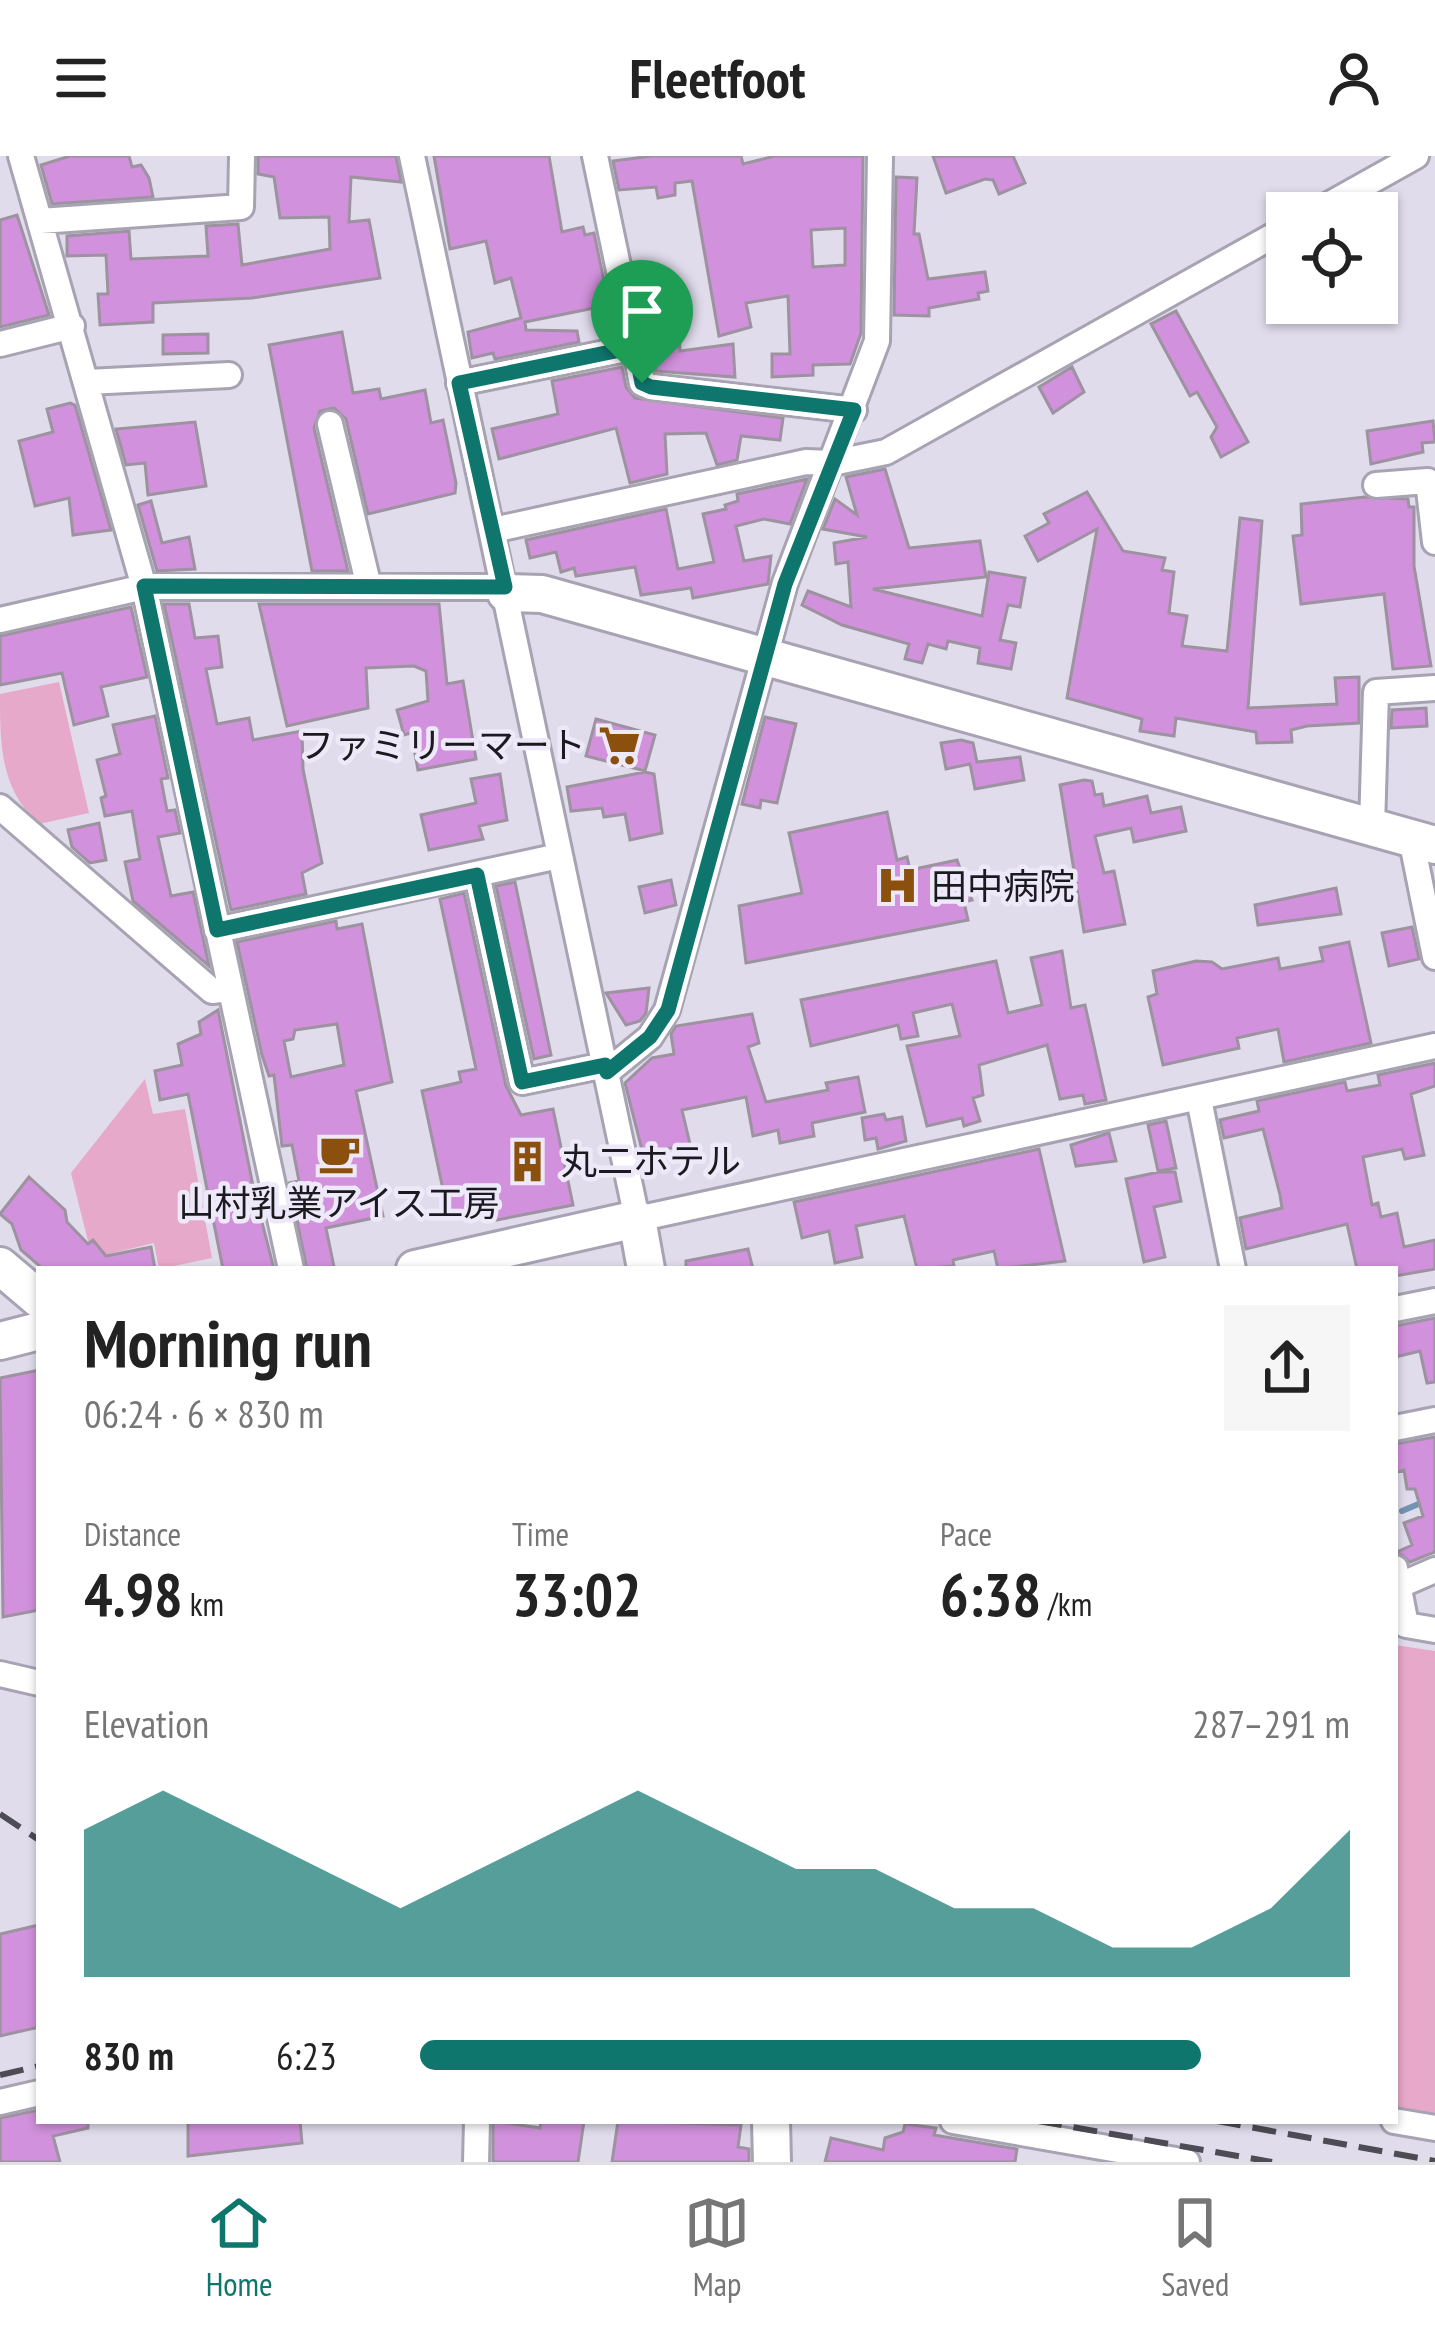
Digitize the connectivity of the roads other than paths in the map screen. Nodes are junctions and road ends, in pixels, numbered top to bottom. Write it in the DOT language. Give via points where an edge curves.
graph roads {
  1 [pos="21,156"];
  2 [pos="242,156"];
  3 [pos="412,156"];
  4 [pos="595,156"];
  5 [pos="880,156"];
  6 [pos="1416,156"];
  7 [pos="1352,192"];
  8 [pos="40,221"];
  9 [pos="1266,240"];
  10 [pos="72,326"];
  11 [pos="0,344"];
  12 [pos="635,347"];
  13 [pos="229,375"];
  14 [pos="471,380"];
  15 [pos="87,382"];
  16 [pos="854,410"];
  17 [pos="330,424"];
  18 [pos="832,464"];
  19 [pos="1376,485"];
  20 [pos="493,530"];
  21 [pos="1435,542"];
  22 [pos="144,586"];
  23 [pos="369,587"];
  24 [pos="505,590"];
  25 [pos="0,620"];
  26 [pos="764,658"];
  27 [pos="1435,688"];
  28 [pos="0,807"];
  29 [pos="1372,827"];
  30 [pos="1423,841"];
  31 [pos="559,856"];
  32 [pos="477,875"];
  33 [pos="217,930"];
  34 [pos="1435,957"];
  35 [pos="229,989"];
  36 [pos="1435,1046"];
  37 [pos="606,1068"];
  38 [pos="1198,1100"];
  39 [pos="637,1219"];
  40 [pos="0,1266"];
  41 [pos="290,1266"];
  42 [pos="428,1266"];
  43 [pos="645,1266"];
  44 [pos="1232,1266"];
  45 [pos="36,1296"];
  46 [pos="1435,1301"];
  47 [pos="1398,1308"];
  48 [pos="36,1332"];
  49 [pos="0,1341"];
  50 [pos="1435,1420"];
  51 [pos="1398,1428"];
  52 [pos="1435,1570"];
  53 [pos="1398,1577"];
  54 [pos="1398,1587"];
  55 [pos="1435,1630"];
  56 [pos="0,1674"];
  57 [pos="36,1682"];
  58 [pos="36,2094"];
  59 [pos="0,2102"];
  60 [pos="1398,2122"];
  61 [pos="477,2124"];
  62 [pos="771,2124"];
  63 [pos="970,2124"];
  64 [pos="1435,2128"];
  65 [pos="476,2162"];
  66 [pos="772,2162"];
  67 [pos="1186,2162"];
  1 -- 8 [label="street"];
  2 -- 8 [label="street" via="241,207"];
  3 -- 14 [label="street"];
  4 -- 12 [label="street"];
  5 -- 16 [label="street" via="877,340"];
  6 -- 7 [label="street"];
  8 -- 10 [label="street"];
  9 -- 18 [label="street" via="886,452"];
  10 -- 11 [label="street"];
  10 -- 15 [label="street"];
  12 -- 14 [label="street"];
  12 -- 16 [label="street" via="642,383 651,387"];
  13 -- 15 [label="street"];
  14 -- 20 [label="street"];
  15 -- 22 [label="street"];
  16 -- 18 [label="street"];
  17 -- 23 [label="street"];
  18 -- 20 [label="street" via="806,462"];
  18 -- 26 [label="street"];
  19 -- 21 [label="street" via="1428,481"];
  20 -- 24 [label="street"];
  22 -- 23 [label="street"];
  22 -- 25 [label="street"];
  22 -- 33 [label="street"];
  23 -- 24 [label="street"];
  24 -- 26 [label="street"];
  24 -- 31 [label="street"];
  26 -- 29 [label="street"];
  26 -- 37 [label="street" via="668,1010 650,1037"];
  27 -- 29 [label="street" via="1376,692"];
  28 -- 35 [label="street" via="212,991"];
  29 -- 30 [label="street"];
  30 -- 34 [label="street"];
  31 -- 32 [label="street"];
  31 -- 37 [label="street"];
  32 -- 33 [label="street"];
  32 -- 37 [label="street" via="522,1082"];
  33 -- 35 [label="street"];
  35 -- 41 [label="street"];
  36 -- 38 [label="street"];
  37 -- 39 [label="street"];
  38 -- 39 [label="street"];
  38 -- 44 [label="street"];
  39 -- 42 [label="street"];
  39 -- 43 [label="street"];
  40 -- 45 [label="street"];
  46 -- 47 [label="street"];
  48 -- 49 [label="street"];
  50 -- 51 [label="street"];
  52 -- 53 [label="street"];
  54 -- 55 [label="street" via="1406,1625"];
  56 -- 57 [label="street"];
  58 -- 59 [label="street"];
  60 -- 64 [label="street"];
  61 -- 65 [label="street"];
  62 -- 66 [label="street"];
  63 -- 67 [label="street"];
}
